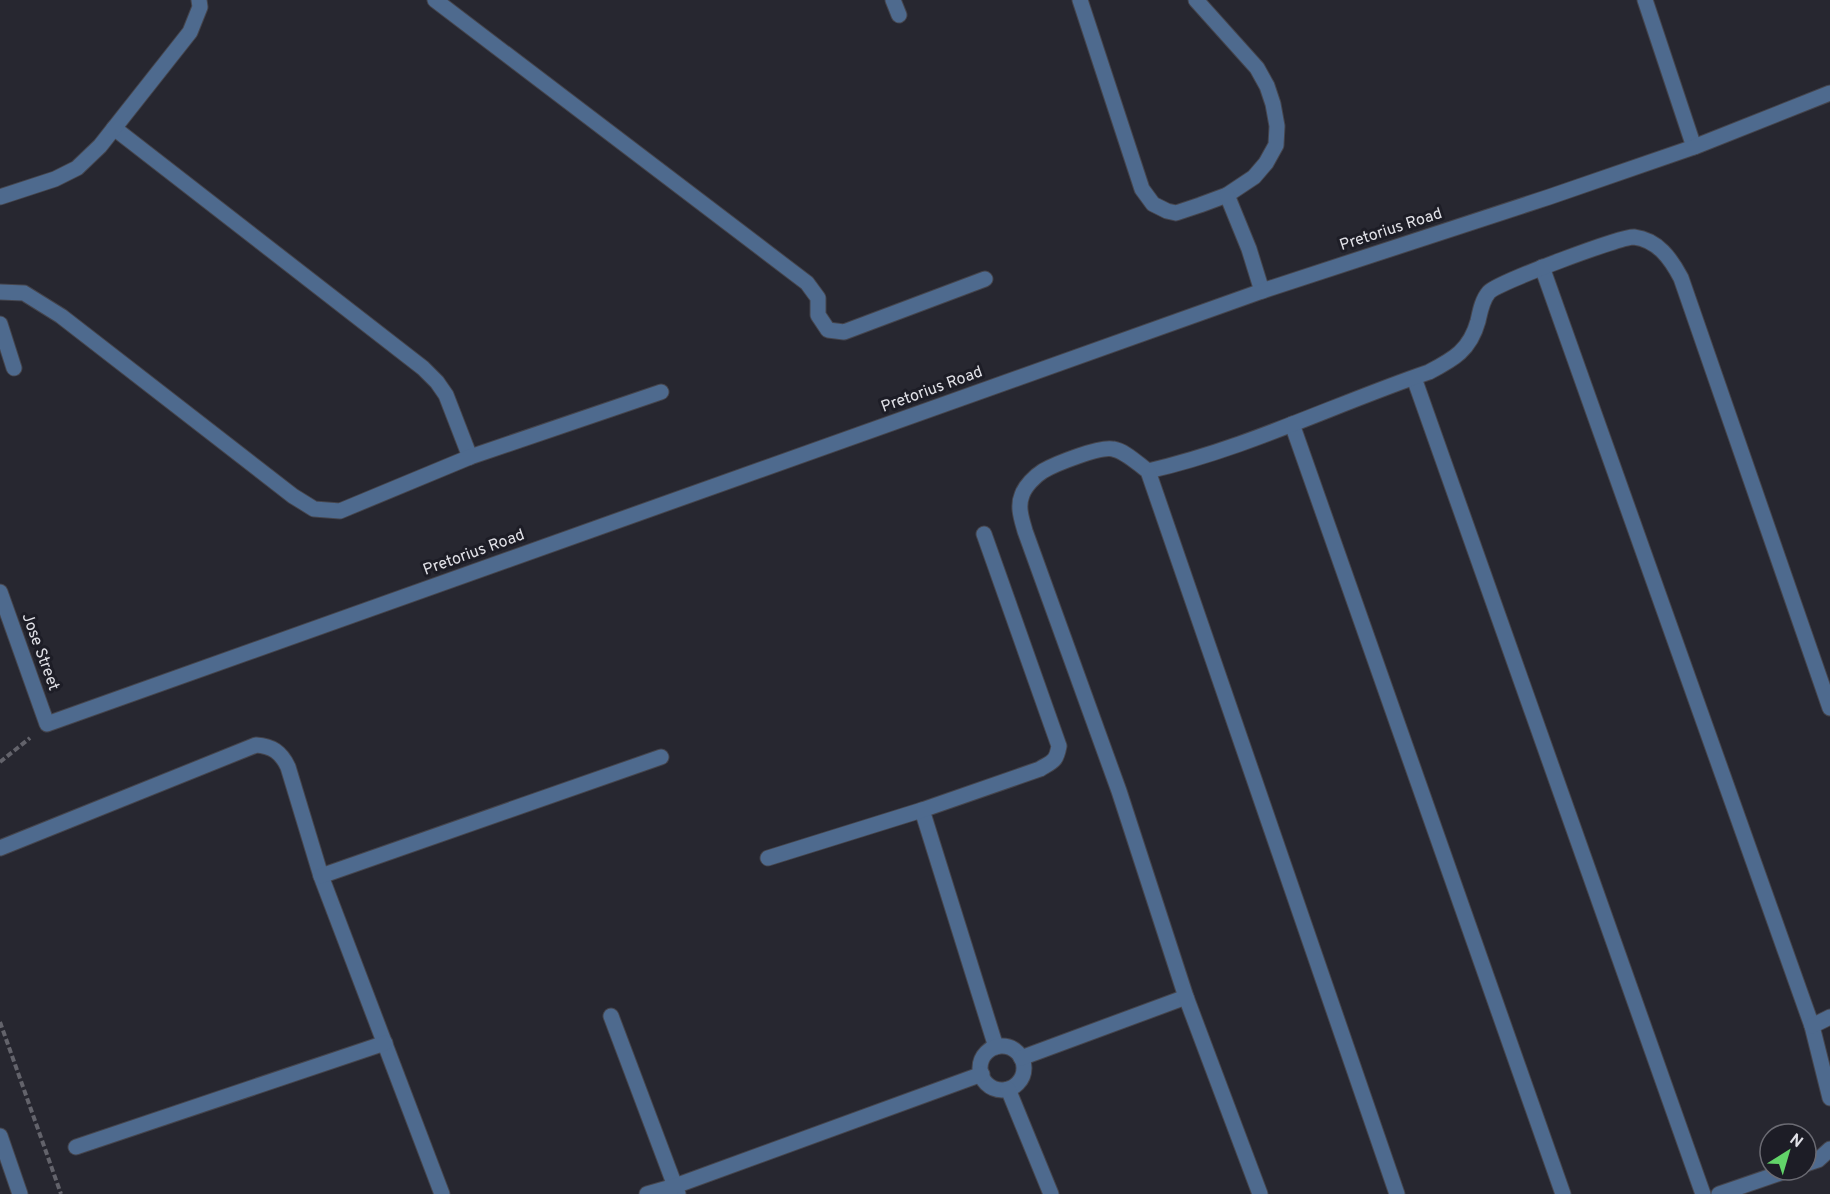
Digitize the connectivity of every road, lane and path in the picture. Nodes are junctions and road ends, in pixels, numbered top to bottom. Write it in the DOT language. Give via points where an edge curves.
graph roads {
  1 [pos="199,0"];
  2 [pos="435,0"];
  3 [pos="893,0"];
  4 [pos="1080,0"];
  5 [pos="1196,0"];
  6 [pos="1645,0"];
  7 [pos="899,15"];
  8 [pos="1830,93"];
  9 [pos="114,128"];
  10 [pos="1694,147"];
  11 [pos="1227,195"];
  12 [pos="0,198"];
  13 [pos="1542,267"];
  14 [pos="985,279"];
  15 [pos="1262,291"];
  16 [pos="0,292"];
  17 [pos="0,324"];
  18 [pos="14,368"];
  19 [pos="1414,378"];
  20 [pos="661,392"];
  21 [pos="1292,424"];
  22 [pos="470,457"];
  23 [pos="1148,471"];
  24 [pos="984,534"];
  25 [pos="0,592"];
  26 [pos="1830,708"];
  27 [pos="47,724"];
  28 [pos="661,757"];
  29 [pos="0,762"];
  30 [pos="922,810"];
  31 [pos="0,848"];
  32 [pos="768,858"];
  33 [pos="321,876"];
  34 [pos="1186,997"];
  35 [pos="611,1016"];
  36 [pos="1830,1017"];
  37 [pos="0,1022"];
  38 [pos="1812,1026"];
  39 [pos="385,1043"];
  40 [pos="996,1047"];
  41 [pos="1021,1058"];
  42 [pos="982,1074"];
  43 [pos="1008,1089"];
  44 [pos="1830,1098"];
  45 [pos="0,1136"];
  46 [pos="76,1146"];
  47 [pos="1830,1149"];
  48 [pos="1818,1160"];
  49 [pos="1758,1181"];
  50 [pos="676,1190"];
  51 [pos="20,1194"];
  52 [pos="61,1194"];
  53 [pos="442,1194"];
  54 [pos="647,1194"];
  55 [pos="1051,1194"];
  56 [pos="1260,1194"];
  57 [pos="1398,1194"];
  58 [pos="1563,1194"];
  59 [pos="1703,1194"];
  60 [pos="1719,1194"];
  1 -- 9 [label="street" via="190,32"];
  2 -- 14 [label="street" via="807,284 818,298 818,315 828,330 844,332"];
  3 -- 7 [label="street"];
  4 -- 11 [label="street" via="1147,199 1159,209 1176,213"];
  5 -- 11 [label="street" via="1257,68 1268,86 1277,126 1276,145 1266,163 1254,177"];
  6 -- 10 [label="street"];
  8 -- 10 [label="street, Pretorius Road"];
  9 -- 12 [label="street" via="77,168"];
  9 -- 22 [label="street" via="423,368 446,394"];
  10 -- 15 [label="street, Pretorius Road"];
  11 -- 15 [label="street"];
  13 -- 19 [label="street" via="1490,291 1468,345 1439,367"];
  13 -- 26 [label="street" via="1628,237 1658,248 1674,264"];
  13 -- 38 [label="street"];
  15 -- 27 [label="street, Pretorius Road"];
  16 -- 22 [label="street" via="24,293 61,316 314,509 340,511"];
  17 -- 18 [label="street"];
  19 -- 21 [label="street"];
  19 -- 59 [label="street"];
  20 -- 22 [label="street"];
  21 -- 23 [label="street" via="1180,464"];
  21 -- 58 [label="street"];
  23 -- 34 [label="street" via="1119,450 1100,449 1042,472 1022,495 1020,512 1119,791"];
  23 -- 57 [label="street"];
  24 -- 30 [label="street" via="1059,746 1057,755 1053,763 1040,769"];
  25 -- 27 [label="street, Jose Street"];
  27 -- 29 [label="path"];
  28 -- 33 [label="street"];
  30 -- 32 [label="street"];
  30 -- 40 [label="street"];
  31 -- 33 [label="street" via="256,745 267,745 276,750 288,767"];
  33 -- 39 [label="street"];
  34 -- 41 [label="street"];
  34 -- 56 [label="street"];
  35 -- 50 [label="street"];
  36 -- 38 [label="street"];
  37 -- 52 [label="path"];
  38 -- 44 [label="street"];
  39 -- 46 [label="street"];
  39 -- 53 [label="street"];
  40 -- 41 [label="street" via="1015,1050"];
  40 -- 42 [label="street" via="982,1060"];
  41 -- 43 [label="street" via="1022,1077"];
  42 -- 43 [label="street" via="989,1086"];
  42 -- 50 [label="street"];
  43 -- 55 [label="street"];
  45 -- 51 [label="street"];
  47 -- 48 [label="street"];
  49 -- 60 [label="street"];
  50 -- 54 [label="street"];
}
